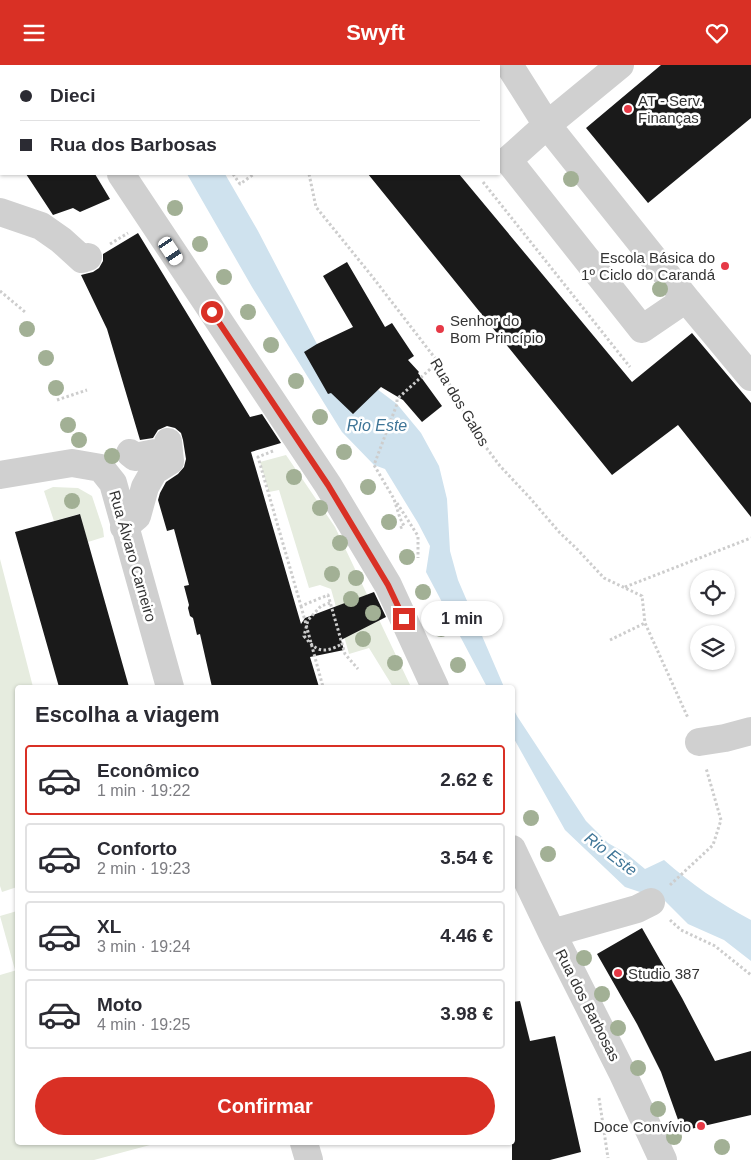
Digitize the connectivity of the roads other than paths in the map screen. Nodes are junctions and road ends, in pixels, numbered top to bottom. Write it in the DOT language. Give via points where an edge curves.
graph roads {
  1 [pos="509,65"];
  2 [pos="620,65"];
  3 [pos="546,125"];
  4 [pos="121,175"];
  5 [pos="0,212"];
  6 [pos="88,257"];
  7 [pos="686,299"];
  8 [pos="751,377"];
  9 [pos="130,453"];
  10 [pos="0,475"];
  11 [pos="124,527"];
  12 [pos="169,685"];
  13 [pos="435,685"];
  14 [pos="751,731"];
  15 [pos="699,742"];
  16 [pos="515,855"];
  17 [pos="660,894"];
  18 [pos="552,933"];
  19 [pos="663,1160"];
  1 -- 3 [label="street"];
  2 -- 3 [label="street"];
  3 -- 7 [label="street"];
  3 -- 7 [label="street" via="508,160 642,329"];
  4 -- 13 [label="street" via="328,485 388,585"];
  5 -- 6 [label="street" via="41,226 82,259"];
  7 -- 8 [label="street"];
  9 -- 11 [label="street" via="135,457 169,451 145,487 138,516"];
  10 -- 11 [label="street, Rua Álvaro Carneiro" via="72,463 101,468 113,483"];
  11 -- 12 [label="street, Rua Álvaro Carneiro"];
  14 -- 15 [label="street"];
  16 -- 18 [label="street, Rua dos Barbosas"];
  17 -- 18 [label="street" via="637,909"];
  18 -- 19 [label="street, Rua dos Barbosas"];
}
